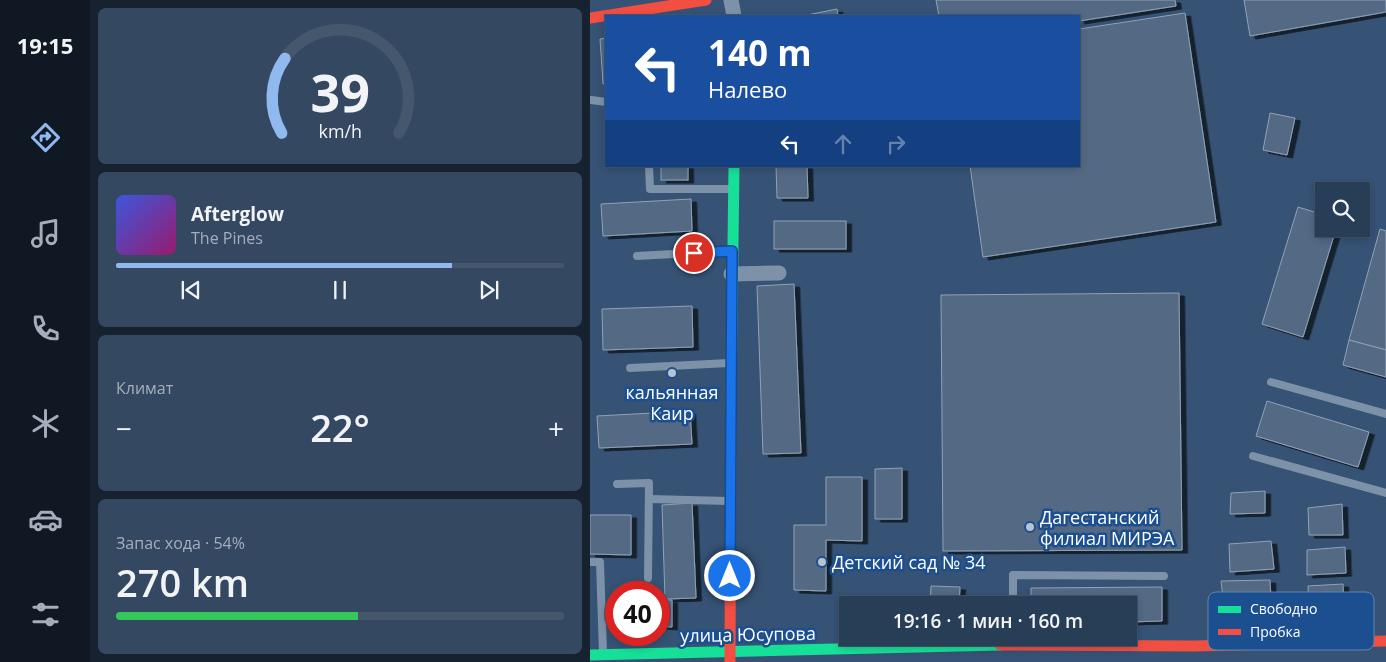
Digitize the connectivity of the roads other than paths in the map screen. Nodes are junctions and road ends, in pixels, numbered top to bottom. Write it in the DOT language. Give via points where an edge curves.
graph roads {
  1 [pos="706,0"];
  2 [pos="731,0"];
  3 [pos="609,15"];
  4 [pos="734,15"];
  5 [pos="605,16"];
  6 [pos="590,18"];
  7 [pos="590,99"];
  8 [pos="605,102"];
  9 [pos="649,167"];
  10 [pos="734,167"];
  11 [pos="733,189"];
  12 [pos="732,251"];
  13 [pos="637,256"];
  14 [pos="779,273"];
  15 [pos="731,274"];
  16 [pos="731,363"];
  17 [pos="630,368"];
  18 [pos="1271,382"];
  19 [pos="1386,414"];
  20 [pos="1253,456"];
  21 [pos="618,484"];
  22 [pos="1386,492"];
  23 [pos="649,499"];
  24 [pos="730,501"];
  25 [pos="590,562"];
  26 [pos="1164,576"];
  27 [pos="648,578"];
  28 [pos="1013,596"];
  29 [pos="1137,644"];
  30 [pos="925,646"];
  31 [pos="1194,646"];
  32 [pos="1208,646"];
  33 [pos="590,655"];
  34 [pos="604,655"];
  35 [pos="730,657"];
  36 [pos="1194,662"];
  1 -- 3 [label="street"];
  2 -- 4 [label="street"];
  5 -- 6 [label="street"];
  7 -- 8 [label="lane"];
  9 -- 11 [label="lane" via="650,189"];
  10 -- 11 [label="street"];
  11 -- 12 [label="street"];
  12 -- 13 [label="lane"];
  12 -- 15 [label="street"];
  14 -- 15 [label="street"];
  15 -- 16 [label="street"];
  16 -- 17 [label="lane"];
  16 -- 24 [label="street"];
  18 -- 19 [label="lane"];
  20 -- 22 [label="lane"];
  21 -- 23 [label="lane" via="648,483"];
  23 -- 24 [label="lane"];
  23 -- 27 [label="lane"];
  24 -- 35 [label="street"];
  25 -- 34 [label="lane" via="600,562"];
  26 -- 28 [label="lane" via="1013,575"];
  29 -- 31 [label="street, улица Юсупова"];
  30 -- 35 [label="street, улица Юсупова"];
  31 -- 32 [label="street, улица Юсупова"];
  31 -- 36 [label="street"];
  33 -- 34 [label="street, улица Юсупова"];
  34 -- 35 [label="street, улица Юсупова"];
}
